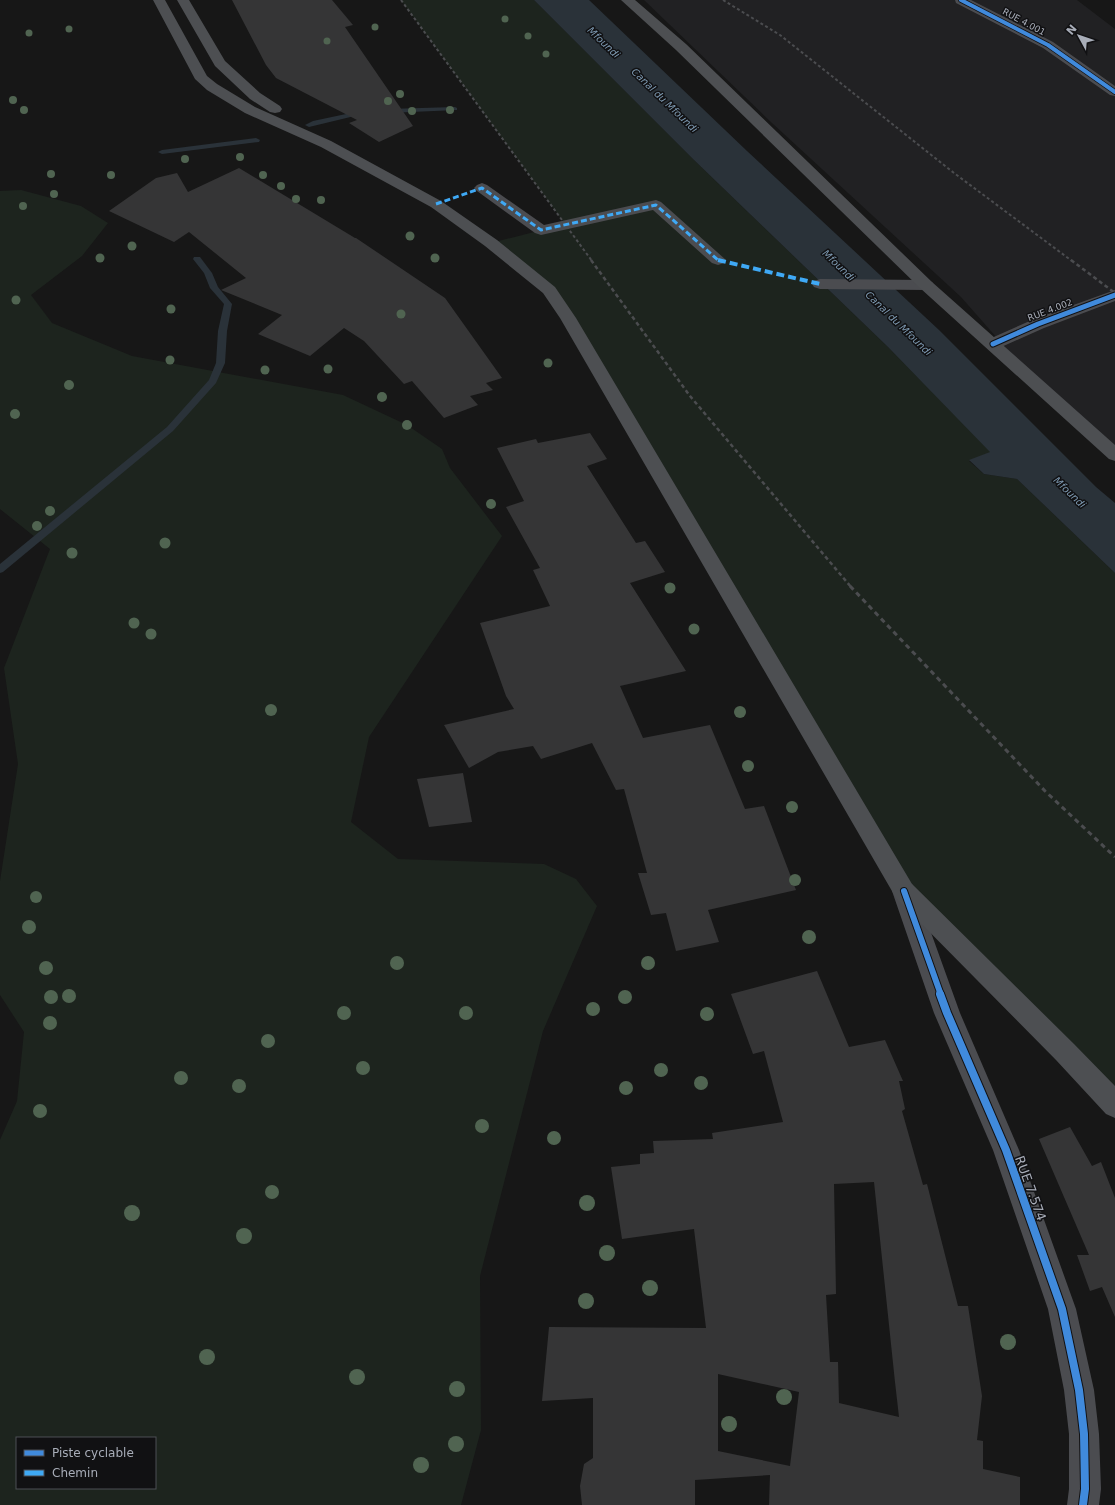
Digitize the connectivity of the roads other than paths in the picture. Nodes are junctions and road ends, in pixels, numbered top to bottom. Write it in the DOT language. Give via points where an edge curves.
graph roads {
  1 [pos="151,0"];
  2 [pos="183,0"];
  3 [pos="628,0"];
  4 [pos="961,0"];
  5 [pos="162,4"];
  6 [pos="1115,92"];
  7 [pos="326,144"];
  8 [pos="482,188"];
  9 [pos="718,260"];
  10 [pos="820,284"];
  11 [pos="926,285"];
  12 [pos="1115,295"];
  13 [pos="993,344"];
  14 [pos="1115,455"];
  15 [pos="904,891"];
  16 [pos="1115,1105"];
  17 [pos="1083,1505"];
  1 -- 5 [label="main road"];
  2 -- 7 [label="main road" via="220,63 236,80 255,96"];
  3 -- 11 [label="main road" via="681,47"];
  4 -- 6 [label="street, RUE 4.001" via="1048,45"];
  5 -- 7 [label="main road" via="196,69 207,83 250,110"];
  7 -- 15 [label="main road" via="436,204 491,243 549,290 568,318"];
  8 -- 9 [label="street" via="541,230 656,205"];
  10 -- 11 [label="street"];
  11 -- 13 [label="main road"];
  12 -- 13 [label="street, RUE 4.002" via="1044,321"];
  13 -- 14 [label="main road"];
  15 -- 16 [label="main road"];
  15 -- 17 [label="street, RUE 7.574" via="947,1014 1006,1150 1062,1308 1080,1397 1084,1442"];
}
